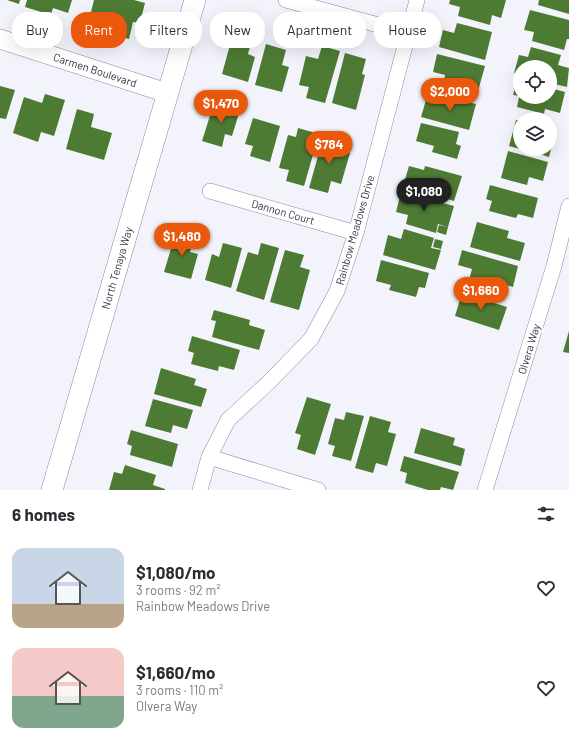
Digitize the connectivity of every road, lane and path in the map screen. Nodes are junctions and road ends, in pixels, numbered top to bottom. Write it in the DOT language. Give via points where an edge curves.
graph roads {
  1 [pos="195,0"];
  2 [pos="286,0"];
  3 [pos="417,0"];
  4 [pos="414,12"];
  5 [pos="374,24"];
  6 [pos="0,39"];
  7 [pos="404,48"];
  8 [pos="167,93"];
  9 [pos="210,191"];
  10 [pos="569,206"];
  11 [pos="356,233"];
  12 [pos="210,457"];
  13 [pos="52,490"];
  14 [pos="200,490"];
  15 [pos="318,490"];
  16 [pos="485,490"];
  1 -- 8 [label="main road, North Tenaya Way"];
  2 -- 5 [label="street"];
  3 -- 4 [label="street, Rainbow Meadows Drive"];
  6 -- 8 [label="street, Carmen Boulevard"];
  7 -- 11 [label="street, Rainbow Meadows Drive"];
  8 -- 13 [label="main road, North Tenaya Way"];
  9 -- 11 [label="street, Dannon Court"];
  10 -- 16 [label="street, Olvera Way" via="554,266"];
  11 -- 12 [label="street, Rainbow Meadows Drive" via="337,291 311,339 228,420"];
  12 -- 14 [label="street, Rainbow Meadows Drive"];
  12 -- 15 [label="street"];
}
